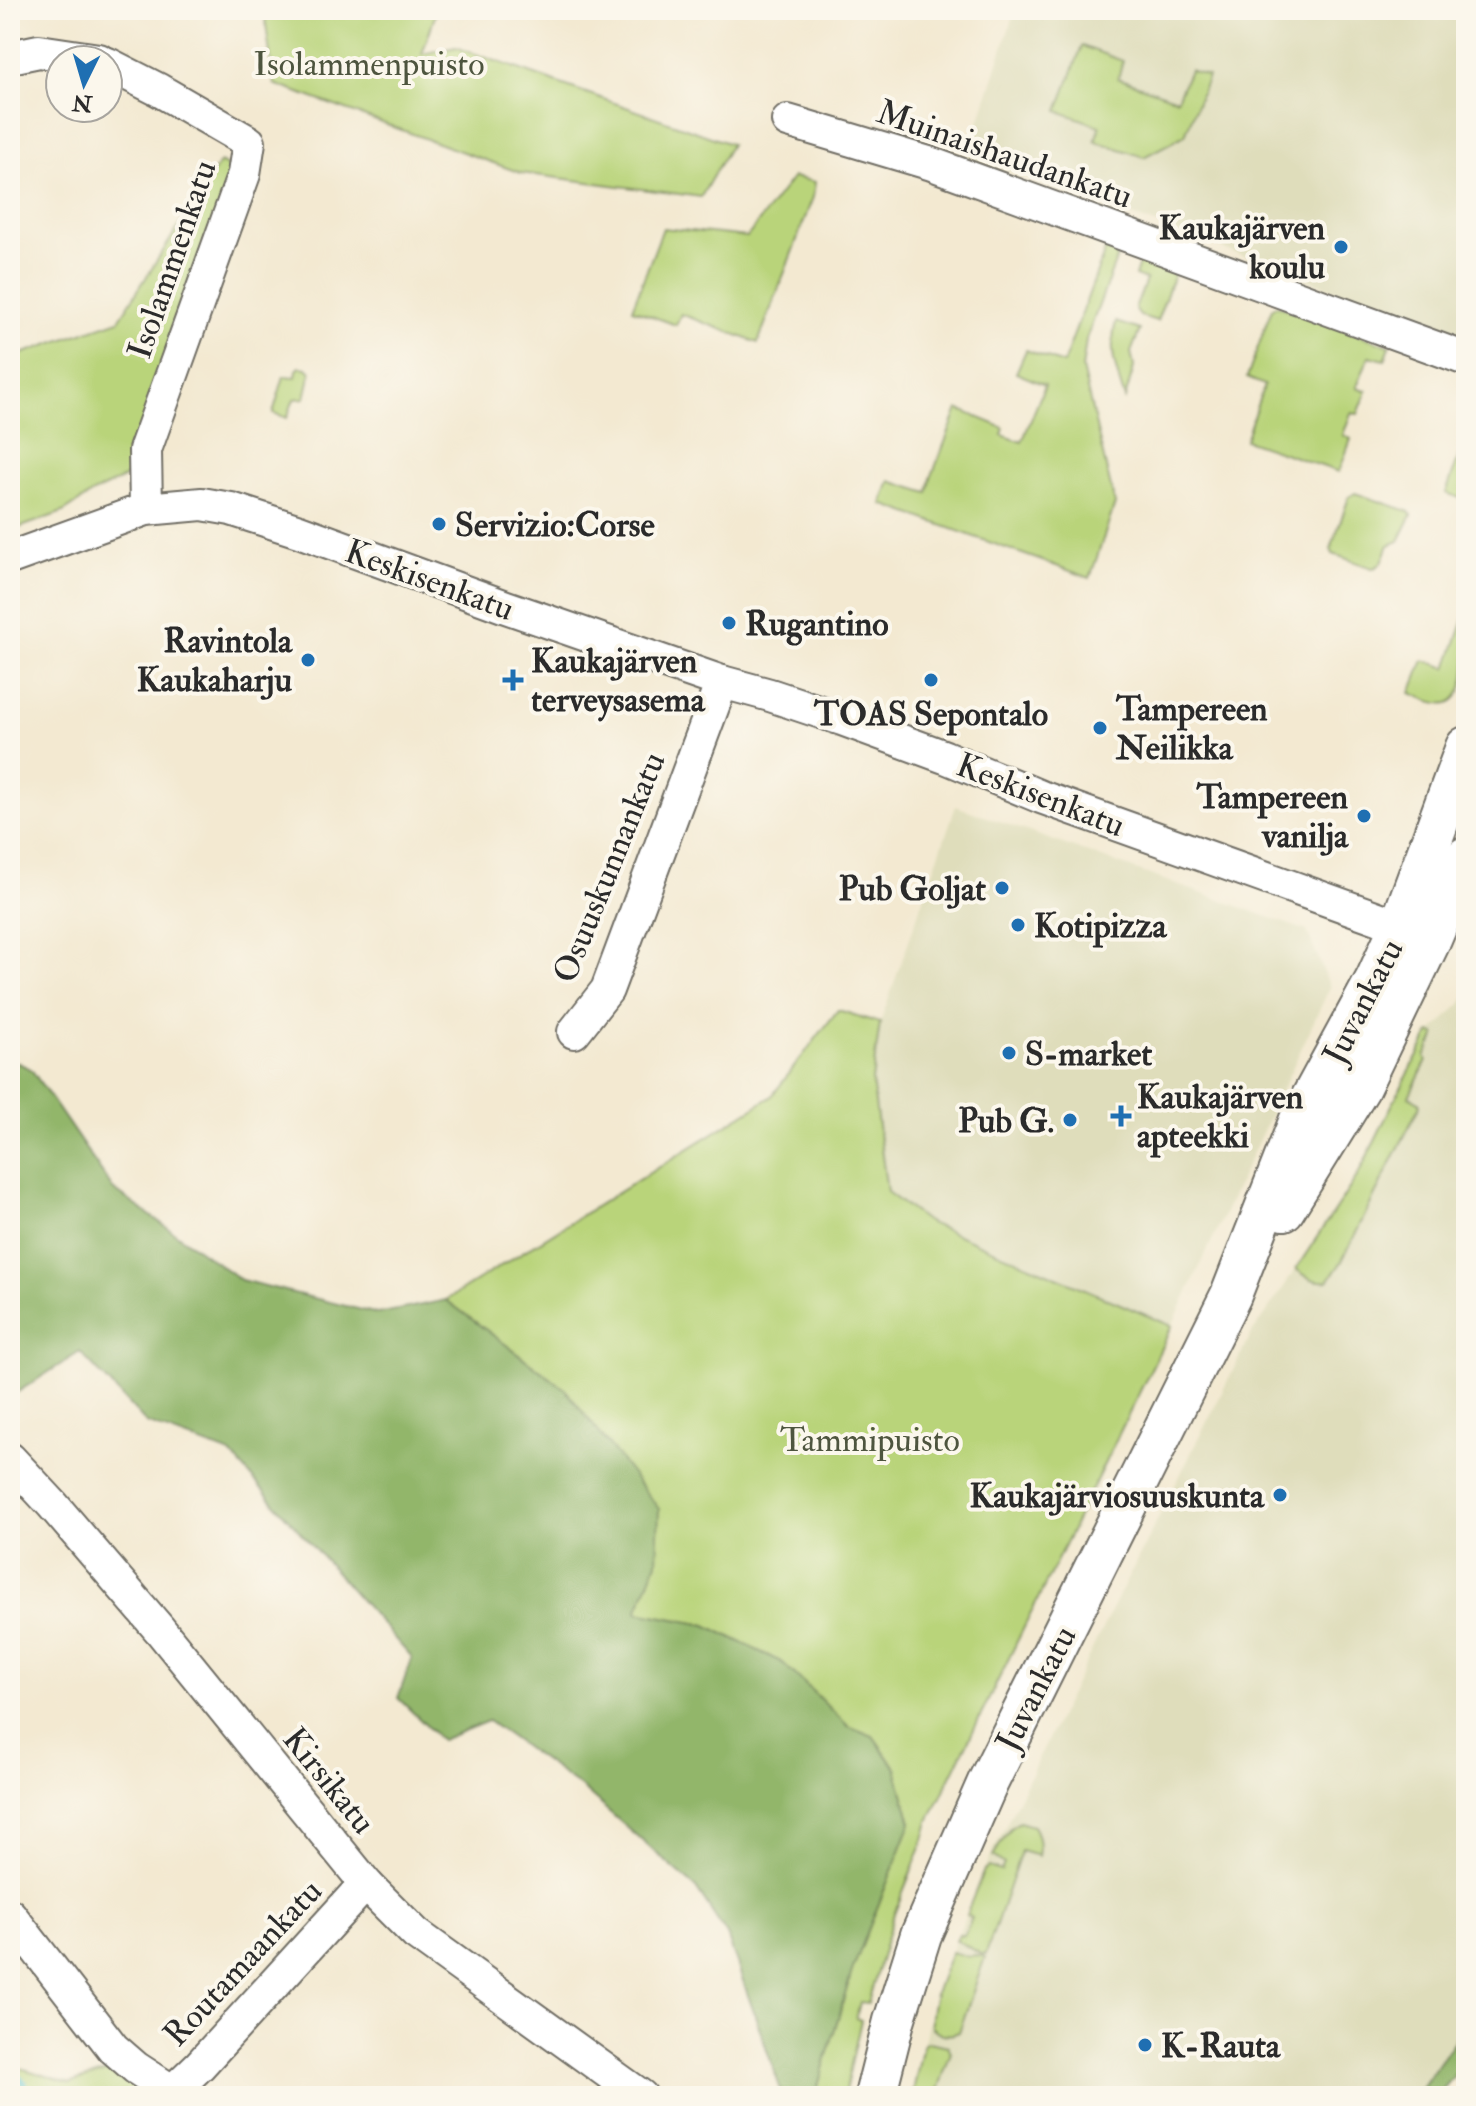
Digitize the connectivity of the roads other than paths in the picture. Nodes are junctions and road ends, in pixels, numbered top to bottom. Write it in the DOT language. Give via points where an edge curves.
graph roads {
  1 [pos="44,52"];
  2 [pos="10,57"];
  3 [pos="124,72"];
  4 [pos="788,121"];
  5 [pos="1466,359"];
  6 [pos="146,509"];
  7 [pos="10,558"];
  8 [pos="722,682"];
  9 [pos="1466,747"];
  10 [pos="1466,857"];
  11 [pos="1433,938"];
  12 [pos="574,1032"];
  13 [pos="10,1459"];
  14 [pos="367,1885"];
  15 [pos="10,1915"];
  16 [pos="176,2094"];
  17 [pos="641,2096"];
  18 [pos="875,2096"];
  1 -- 2 [label="street"];
  3 -- 6 [label="street, Isolammenkatu" via="249,142 244,174 145,450"];
  4 -- 5 [label="street, Muinaishaudankatu" via="932,164"];
  6 -- 7 [label="street, Keskisenkatu"];
  6 -- 8 [label="street, Keskisenkatu" via="202,504 231,509"];
  8 -- 11 [label="street, Keskisenkatu" via="842,719"];
  8 -- 12 [label="street, Osuuskunnankatu" via="607,990"];
  9 -- 11 [label="main road, Juvankatu"];
  10 -- 11 [label="main road, Juvankatu"];
  11 -- 18 [label="main road, Juvankatu" via="1359,1089 1231,1295 988,1782 921,1935"];
  13 -- 14 [label="street, Kirsikatu" via="160,1630"];
  14 -- 16 [label="street, Routamaankatu"];
  14 -- 17 [label="street, Kirsikatu" via="416,1934"];
  15 -- 16 [label="street" via="113,2048"];
}
